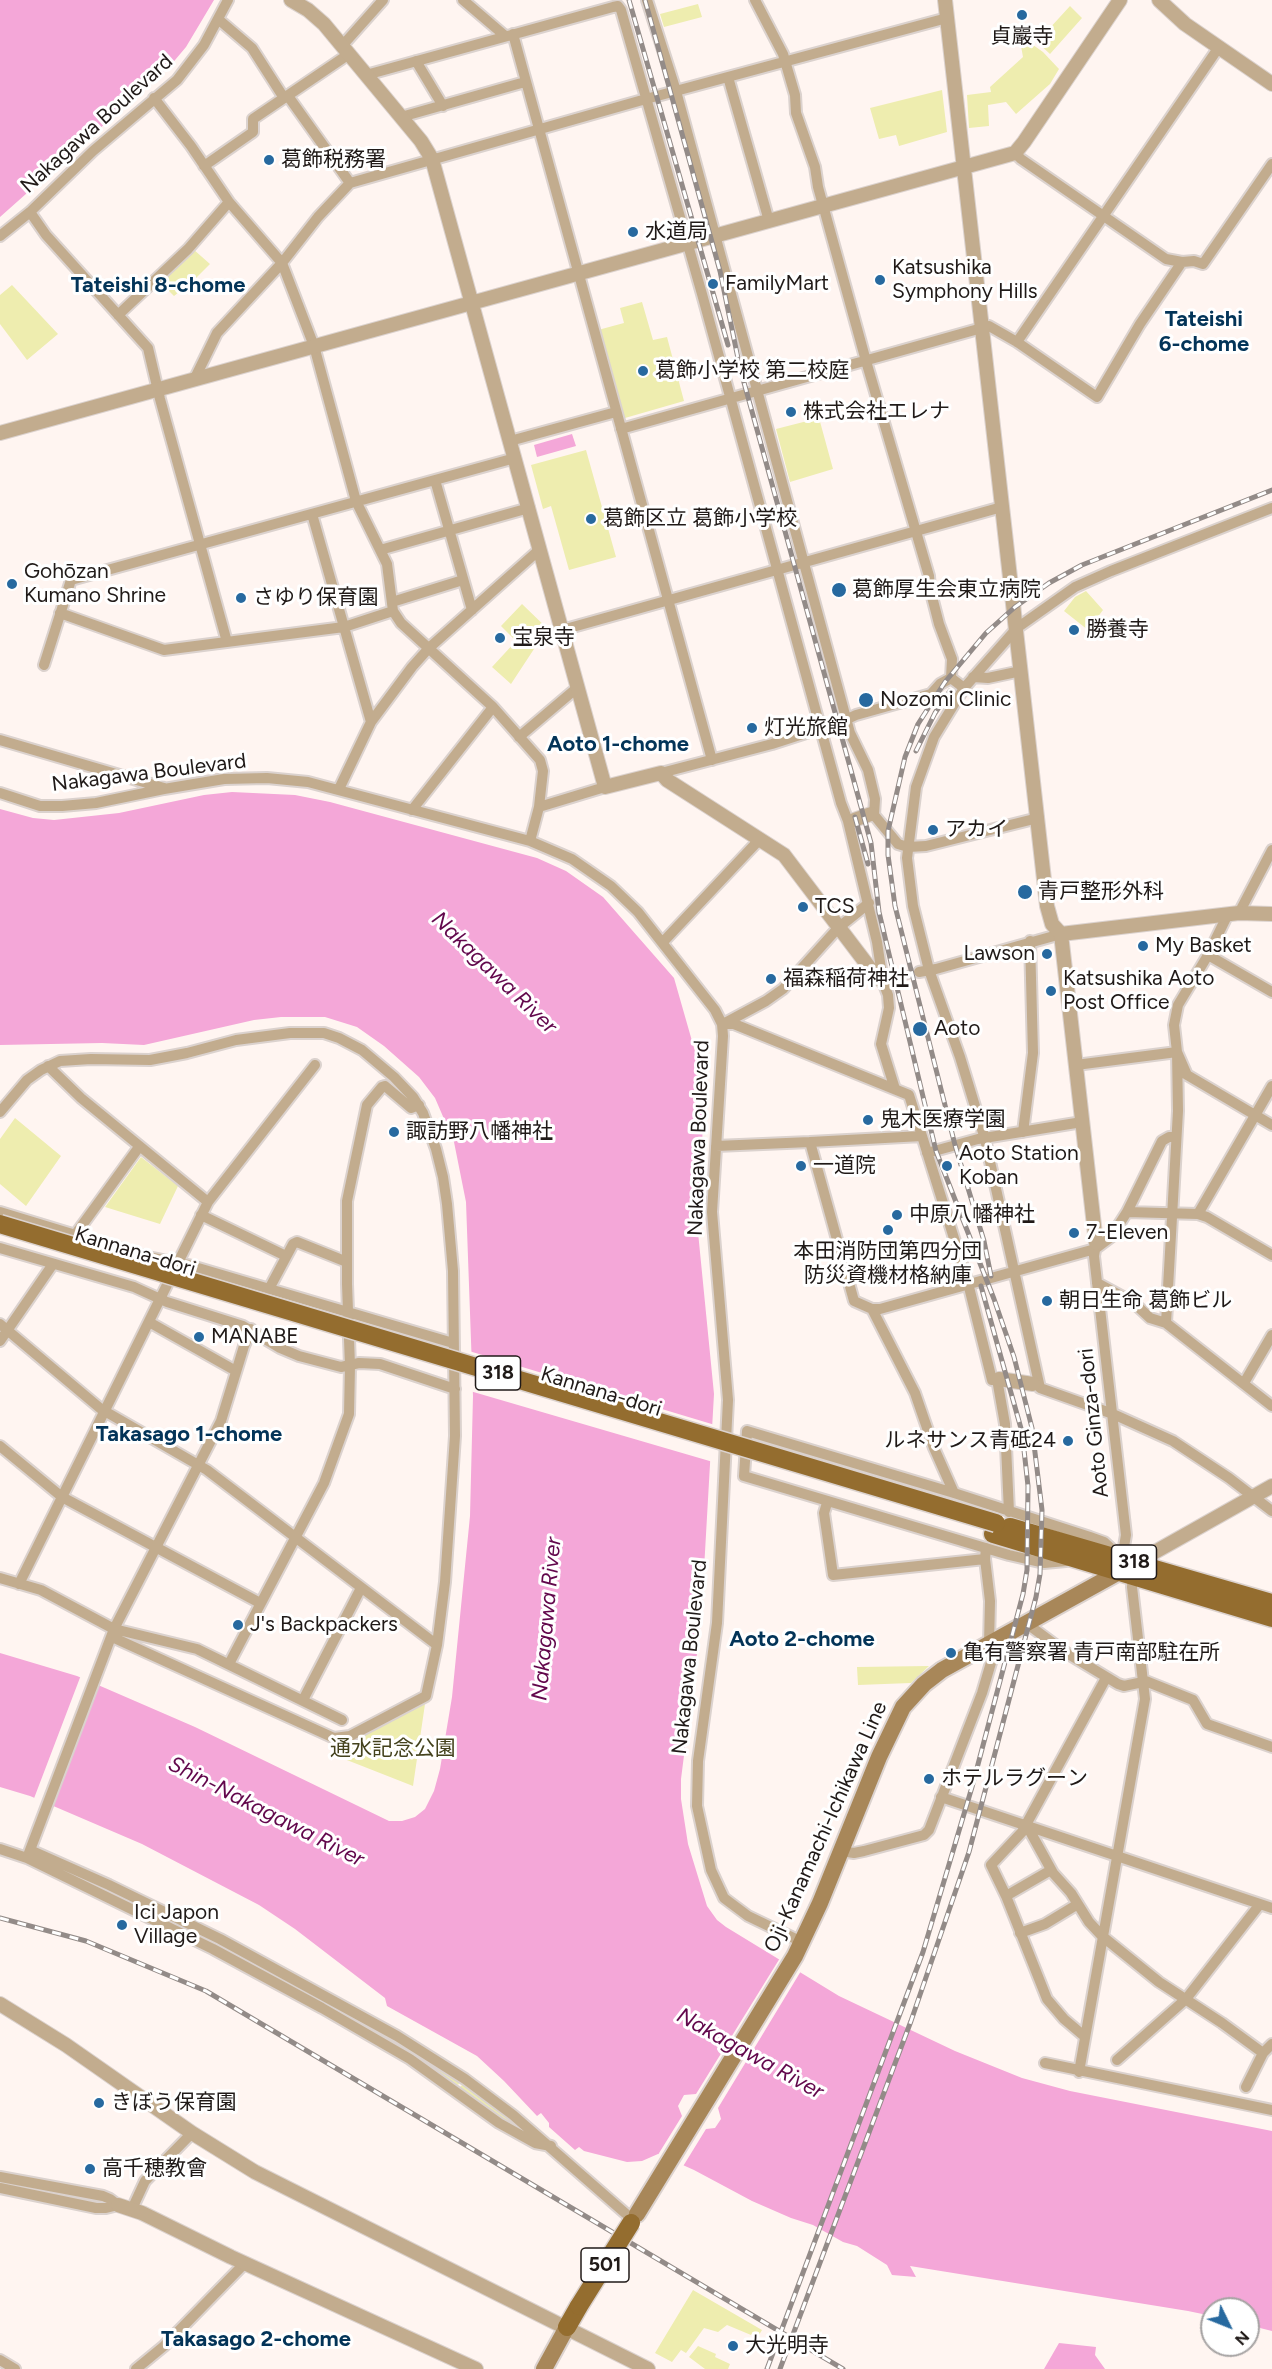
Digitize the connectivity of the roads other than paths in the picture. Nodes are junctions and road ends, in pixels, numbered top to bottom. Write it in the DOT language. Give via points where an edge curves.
graph roads {
  1 [pos="228,0"];
  2 [pos="291,0"];
  3 [pos="382,0"];
  4 [pos="463,0"];
  5 [pos="647,0"];
  6 [pos="755,0"];
  7 [pos="945,0"];
  8 [pos="1120,0"];
  9 [pos="1159,0"];
  10 [pos="307,5"];
  11 [pos="947,18"];
  12 [pos="218,19"];
  13 [pos="508,35"];
  14 [pos="1219,47"];
  15 [pos="346,50"];
  16 [pos="416,61"];
  17 [pos="785,62"];
  18 [pos="366,75"];
  19 [pos="728,77"];
  20 [pos="525,82"];
  21 [pos="1272,84"];
  22 [pos="676,91"];
  23 [pos="286,97"];
  24 [pos="154,99"];
  25 [pos="646,99"];
  26 [pos="443,106"];
  27 [pos="400,117"];
  28 [pos="539,129"];
  29 [pos="1015,153"];
  30 [pos="432,159"];
  31 [pos="1272,164"];
  32 [pos="204,166"];
  33 [pos="963,167"];
  34 [pos="350,183"];
  35 [pos="229,202"];
  36 [pos="823,206"];
  37 [pos="30,212"];
  38 [pos="1104,215"];
  39 [pos="769,220"];
  40 [pos="715,235"];
  41 [pos="0,236"];
  42 [pos="688,243"];
  43 [pos="1182,262"];
  44 [pos="282,264"];
  45 [pos="578,273"];
  46 [pos="472,303"];
  47 [pos="118,315"];
  48 [pos="983,328"];
  49 [pos="1017,342"];
  50 [pos="314,346"];
  51 [pos="866,361"];
  52 [pos="194,380"];
  53 [pos="159,389"];
  54 [pos="758,391"];
  55 [pos="729,399"];
  56 [pos="616,412"];
  57 [pos="621,429"];
  58 [pos="0,433"];
  59 [pos="510,441"];
  60 [pos="515,458"];
  61 [pos="435,480"];
  62 [pos="357,501"];
  63 [pos="1002,507"];
  64 [pos="529,508"];
  65 [pos="1272,508"];
  66 [pos="312,514"];
  67 [pos="917,531"];
  68 [pos="450,532"];
  69 [pos="200,545"];
  70 [pos="381,550"];
  71 [pos="539,550"];
  72 [pos="805,562"];
  73 [pos="777,570"];
  74 [pos="463,580"];
  75 [pos="667,600"];
  76 [pos="392,607"];
  77 [pos="471,610"];
  78 [pos="60,613"];
  79 [pos="344,627"];
  80 [pos="1017,628"];
  81 [pos="562,630"];
  82 [pos="227,642"];
  83 [pos="429,648"];
  84 [pos="44,665"];
  85 [pos="1021,670"];
  86 [pos="974,677"];
  87 [pos="951,678"];
  88 [pos="578,687"];
  89 [pos="964,688"];
  90 [pos="493,707"];
  91 [pos="847,719"];
  92 [pos="371,722"];
  93 [pos="820,729"];
  94 [pos="519,737"];
  95 [pos="0,740"];
  96 [pos="712,759"];
  97 [pos="662,773"];
  98 [pos="605,787"];
  99 [pos="164,789"];
  100 [pos="339,789"];
  101 [pos="0,793"];
  102 [pos="539,807"];
  103 [pos="412,810"];
  104 [pos="872,814"];
  105 [pos="1038,818"];
  106 [pos="851,821"];
  107 [pos="760,839"];
  108 [pos="530,841"];
  109 [pos="908,847"];
  110 [pos="1272,850"];
  111 [pos="868,903"];
  112 [pos="1233,913"];
  113 [pos="1272,914"];
  114 [pos="838,928"];
  115 [pos="1061,934"];
  116 [pos="1030,941"];
  117 [pos="663,942"];
  118 [pos="1208,955"];
  119 [pos="924,971"];
  120 [pos="884,981"];
  121 [pos="1272,992"];
  122 [pos="722,1024"];
  123 [pos="1177,1052"];
  124 [pos="315,1065"];
  125 [pos="1076,1065"];
  126 [pos="48,1066"];
  127 [pos="1182,1072"];
  128 [pos="1272,1086"];
  129 [pos="895,1089"];
  130 [pos="418,1105"];
  131 [pos="0,1112"];
  132 [pos="1255,1115"];
  133 [pos="1082,1122"];
  134 [pos="1272,1125"];
  135 [pos="1023,1132"];
  136 [pos="922,1136"];
  137 [pos="1176,1137"];
  138 [pos="985,1139"];
  139 [pos="810,1142"];
  140 [pos="716,1146"];
  141 [pos="139,1147"];
  142 [pos="927,1153"];
  143 [pos="208,1202"];
  144 [pos="0,1212"];
  145 [pos="1127,1212"];
  146 [pos="1173,1214"];
  147 [pos="1198,1214"];
  148 [pos="201,1215"];
  149 [pos="0,1224"];
  150 [pos="0,1235"];
  151 [pos="75,1235"];
  152 [pos="1096,1246"];
  153 [pos="0,1248"];
  154 [pos="1272,1255"];
  155 [pos="286,1256"];
  156 [pos="177,1262"];
  157 [pos="347,1262"];
  158 [pos="53,1264"];
  159 [pos="1012,1272"];
  160 [pos="968,1283"];
  161 [pos="1098,1283"];
  162 [pos="269,1289"];
  163 [pos="159,1299"];
  164 [pos="872,1309"];
  165 [pos="350,1313"];
  166 [pos="149,1322"];
  167 [pos="1166,1323"];
  168 [pos="4,1327"];
  169 [pos="251,1329"];
  170 [pos="1272,1335"];
  171 [pos="0,1341"];
  172 [pos="453,1343"];
  173 [pos="350,1366"];
  174 [pos="236,1371"];
  175 [pos="998,1379"];
  176 [pos="1244,1383"];
  177 [pos="1036,1384"];
  178 [pos="455,1389"];
  179 [pos="1272,1406"];
  180 [pos="104,1411"];
  181 [pos="1113,1414"];
  182 [pos="0,1446"];
  183 [pos="199,1465"];
  184 [pos="1272,1486"];
  185 [pos="954,1493"];
  186 [pos="62,1497"];
  187 [pos="1253,1497"];
  188 [pos="827,1503"];
  189 [pos="1272,1511"];
  190 [pos="994,1535"];
  191 [pos="295,1538"];
  192 [pos="156,1546"];
  193 [pos="1127,1567"];
  194 [pos="0,1578"];
  195 [pos="19,1584"];
  196 [pos="361,1588"];
  197 [pos="260,1603"];
  198 [pos="1272,1603"];
  199 [pos="1272,1618"];
  200 [pos="1026,1623"];
  201 [pos="112,1636"];
  202 [pos="989,1644"];
  203 [pos="437,1645"];
  204 [pos="229,1664"];
  205 [pos="1106,1678"];
  206 [pos="1143,1681"];
  207 [pos="303,1700"];
  208 [pos="342,1720"];
  209 [pos="1272,1747"];
  210 [pos="941,1797"];
  211 [pos="1026,1824"];
  212 [pos="0,1849"];
  213 [pos="30,1851"];
  214 [pos="841,1851"];
  215 [pos="1116,1856"];
  216 [pos="1051,1870"];
  217 [pos="1006,1896"];
  218 [pos="1078,1904"];
  219 [pos="1260,1904"];
  220 [pos="1272,1908"];
  221 [pos="1020,1934"];
  222 [pos="1102,1936"];
  223 [pos="799,1949"];
  224 [pos="1186,1999"];
  225 [pos="0,2004"];
  226 [pos="1084,2036"];
  227 [pos="1272,2044"];
  228 [pos="1263,2054"];
  229 [pos="1118,2060"];
  230 [pos="1045,2064"];
  231 [pos="1079,2072"];
  232 [pos="1246,2087"];
  233 [pos="1272,2110"];
  234 [pos="192,2133"];
  235 [pos="551,2146"];
  236 [pos="0,2177"];
  237 [pos="0,2188"];
  238 [pos="125,2207"];
  239 [pos="634,2219"];
  240 [pos="245,2263"];
  241 [pos="567,2327"];
  242 [pos="0,2360"];
  243 [pos="15,2369"];
  244 [pos="136,2369"];
  245 [pos="476,2369"];
  246 [pos="544,2369"];
  247 [pos="648,2369"];
  1 -- 12 [label="street, Nakagawa Boulevard"];
  2 -- 10 [label="street"];
  3 -- 15 [label="street"];
  4 -- 13 [label="street"];
  5 -- 22 [label="street"];
  6 -- 17 [label="street"];
  7 -- 11 [label="street"];
  8 -- 29 [label="street"];
  9 -- 14 [label="street"];
  10 -- 15 [label="street"];
  11 -- 17 [label="street"];
  11 -- 33 [label="street"];
  12 -- 23 [label="street" via="252,48"];
  12 -- 24 [label="street, Nakagawa Boulevard" via="189,66"];
  13 -- 16 [label="street"];
  13 -- 20 [label="street"];
  13 -- 25 [label="street" via="618,6"];
  14 -- 21 [label="street"];
  14 -- 38 [label="street"];
  15 -- 18 [label="street"];
  15 -- 23 [label="street"];
  16 -- 18 [label="street"];
  16 -- 26 [label="street"];
  17 -- 19 [label="street"];
  17 -- 36 [label="street"];
  18 -- 27 [label="street"];
  19 -- 22 [label="street"];
  19 -- 39 [label="street"];
  20 -- 26 [label="street"];
  20 -- 28 [label="street"];
  22 -- 25 [label="street"];
  22 -- 40 [label="street"];
  23 -- 32 [label="street" via="253,119 253,132"];
  23 -- 34 [label="street"];
  24 -- 32 [label="street"];
  24 -- 37 [label="street, Nakagawa Boulevard"];
  25 -- 28 [label="street"];
  25 -- 42 [label="street"];
  26 -- 27 [label="street"];
  27 -- 30 [label="street"];
  28 -- 30 [label="street"];
  28 -- 45 [label="street"];
  29 -- 33 [label="street"];
  29 -- 38 [label="street"];
  30 -- 34 [label="street"];
  30 -- 46 [label="street"];
  31 -- 43 [label="street" via="1203,264"];
  32 -- 35 [label="street"];
  33 -- 36 [label="street"];
  33 -- 48 [label="street"];
  34 -- 44 [label="street"];
  35 -- 44 [label="street"];
  35 -- 47 [label="street" via="188,249"];
  36 -- 39 [label="street"];
  36 -- 51 [label="street"];
  37 -- 41 [label="street, Nakagawa Boulevard"];
  37 -- 47 [label="street"];
  38 -- 43 [label="street" via="1166,259"];
  38 -- 49 [label="street"];
  39 -- 40 [label="street"];
  40 -- 42 [label="street"];
  40 -- 54 [label="street"];
  42 -- 45 [label="street"];
  42 -- 55 [label="street"];
  43 -- 49 [label="street" via="1097,397"];
  44 -- 50 [label="street"];
  44 -- 52 [label="street" via="217,333"];
  45 -- 46 [label="street"];
  45 -- 56 [label="street"];
  46 -- 50 [label="street"];
  46 -- 59 [label="street"];
  47 -- 53 [label="street" via="148,348"];
  48 -- 49 [label="street" via="993,327"];
  48 -- 51 [label="street"];
  48 -- 63 [label="street"];
  50 -- 52 [label="street"];
  50 -- 62 [label="street"];
  51 -- 54 [label="street"];
  51 -- 67 [label="street"];
  52 -- 53 [label="street"];
  53 -- 58 [label="street"];
  53 -- 69 [label="street"];
  54 -- 55 [label="street"];
  54 -- 72 [label="street"];
  55 -- 57 [label="street"];
  55 -- 73 [label="street"];
  56 -- 57 [label="street"];
  56 -- 59 [label="street"];
  57 -- 75 [label="street"];
  59 -- 60 [label="street"];
  60 -- 61 [label="street"];
  60 -- 64 [label="street"];
  61 -- 62 [label="street"];
  61 -- 68 [label="street"];
  62 -- 66 [label="street"];
  62 -- 70 [label="street"];
  63 -- 67 [label="street"];
  63 -- 80 [label="street"];
  64 -- 68 [label="street"];
  64 -- 71 [label="street"];
  65 -- 80 [label="street" via="1076,587"];
  66 -- 69 [label="street"];
  66 -- 79 [label="street"];
  67 -- 72 [label="street"];
  67 -- 87 [label="street" via="939,624 952,659"];
  68 -- 70 [label="street"];
  68 -- 74 [label="street"];
  69 -- 78 [label="street" via="71,580"];
  69 -- 82 [label="street"];
  70 -- 76 [label="street" via="387,564"];
  71 -- 77 [label="street"];
  71 -- 81 [label="street"];
  72 -- 73 [label="street"];
  72 -- 91 [label="street"];
  73 -- 75 [label="street"];
  73 -- 93 [label="street"];
  74 -- 76 [label="street"];
  74 -- 77 [label="street"];
  75 -- 81 [label="street"];
  75 -- 96 [label="street"];
  76 -- 79 [label="street"];
  76 -- 83 [label="street" via="400,623"];
  77 -- 83 [label="street"];
  78 -- 82 [label="street" via="164,650"];
  78 -- 84 [label="street"];
  79 -- 82 [label="street"];
  79 -- 92 [label="street"];
  80 -- 85 [label="street"];
  80 -- 86 [label="street"];
  81 -- 88 [label="street"];
  83 -- 90 [label="street"];
  83 -- 92 [label="street"];
  85 -- 86 [label="street" via="988,678"];
  85 -- 105 [label="street"];
  86 -- 89 [label="street"];
  87 -- 89 [label="street"];
  87 -- 91 [label="street" via="931,694"];
  88 -- 94 [label="street"];
  88 -- 98 [label="street"];
  89 -- 109 [label="street" via="927,752 916,787"];
  90 -- 94 [label="street"];
  90 -- 103 [label="street"];
  91 -- 93 [label="street"];
  91 -- 104 [label="street" via="868,770 875,799"];
  92 -- 100 [label="street"];
  93 -- 96 [label="street"];
  93 -- 106 [label="street" via="840,803"];
  94 -- 102 [label="street" via="540,760 543,771"];
  95 -- 99 [label="street"];
  96 -- 97 [label="street"];
  97 -- 98 [label="street"];
  97 -- 107 [label="street" via="667,780"];
  98 -- 102 [label="street"];
  99 -- 100 [label="street, Nakagawa Boulevard" via="224,779 267,778"];
  99 -- 101 [label="street, Nakagawa Boulevard" via="62,806 40,806"];
  100 -- 103 [label="street, Nakagawa Boulevard"];
  102 -- 108 [label="street"];
  103 -- 108 [label="street, Nakagawa Boulevard"];
  104 -- 106 [label="street"];
  104 -- 109 [label="street" via="898,844"];
  105 -- 109 [label="street"];
  105 -- 115 [label="street" via="1047,906 1052,924"];
  106 -- 111 [label="street" via="849,831"];
  107 -- 114 [label="street" via="790,860"];
  107 -- 117 [label="street"];
  108 -- 117 [label="street, Nakagawa Boulevard" via="585,866 638,912"];
  109 -- 119 [label="street"];
  110 -- 112 [label="street"];
  111 -- 114 [label="street"];
  111 -- 120 [label="street"];
  112 -- 113 [label="street"];
  112 -- 115 [label="street"];
  112 -- 118 [label="street"];
  114 -- 120 [label="street"];
  114 -- 122 [label="street" via="783,989"];
  115 -- 116 [label="street"];
  115 -- 125 [label="street"];
  116 -- 119 [label="street"];
  116 -- 135 [label="street" via="1033,1053"];
  117 -- 122 [label="street, Nakagawa Boulevard"];
  118 -- 121 [label="street"];
  118 -- 123 [label="street" via="1178,1005 1174,1025"];
  119 -- 138 [label="street" via="960,1057"];
  120 -- 129 [label="street" via="889,1008 881,1044"];
  122 -- 129 [label="street" via="735,1024"];
  122 -- 140 [label="street, Nakagawa Boulevard"];
  123 -- 125 [label="street"];
  123 -- 127 [label="street"];
  124 -- 143 [label="street"];
  125 -- 133 [label="street"];
  126 -- 130 [label="street" via="71,1060 150,1060 248,1038 324,1033 349,1042 373,1058"];
  126 -- 131 [label="street" via="27,1080"];
  126 -- 141 [label="street"];
  127 -- 132 [label="street"];
  127 -- 137 [label="street"];
  128 -- 132 [label="street"];
  129 -- 136 [label="street" via="909,1095"];
  130 -- 157 [label="street" via="411,1108 385,1086 367,1105 347,1201"];
  130 -- 172 [label="street" via="436,1149 446,1198 453,1271"];
  132 -- 134 [label="street"];
  132 -- 147 [label="street"];
  133 -- 135 [label="street"];
  133 -- 152 [label="street"];
  135 -- 138 [label="street"];
  136 -- 139 [label="street"];
  136 -- 142 [label="street"];
  137 -- 145 [label="street" via="1162,1141"];
  137 -- 146 [label="street"];
  138 -- 142 [label="street"];
  138 -- 159 [label="street"];
  139 -- 140 [label="street"];
  139 -- 164 [label="street" via="854,1301"];
  140 -- 223 [label="street, Nakagawa Boulevard" via="713,1226 728,1400 717,1623 698,1761 697,1806 711,1870 724,1898"];
  141 -- 143 [label="street"];
  141 -- 151 [label="street"];
  142 -- 160 [label="street"];
  143 -- 148 [label="street"];
  144 -- 151 [label="street"];
  145 -- 146 [label="street"];
  145 -- 152 [label="street" via="1111,1237"];
  146 -- 147 [label="street"];
  146 -- 167 [label="street"];
  147 -- 154 [label="street"];
  148 -- 155 [label="street"];
  148 -- 156 [label="street"];
  149 -- 190 [label="main road, Kannana-dori / 318, bridge"];
  150 -- 190 [label="main road, Kannana-dori / 318"];
  151 -- 156 [label="street"];
  152 -- 159 [label="street"];
  152 -- 161 [label="street, Aoto Ginza-dori"];
  153 -- 158 [label="street"];
  155 -- 157 [label="street" via="297,1242"];
  155 -- 162 [label="street"];
  156 -- 162 [label="street"];
  156 -- 163 [label="street"];
  157 -- 165 [label="street"];
  158 -- 163 [label="street" via="134,1287"];
  158 -- 168 [label="street"];
  159 -- 160 [label="street"];
  159 -- 177 [label="street"];
  160 -- 164 [label="street"];
  160 -- 175 [label="street" via="992,1380"];
  161 -- 167 [label="street" via="1134,1303 1150,1318"];
  161 -- 181 [label="street, Aoto Ginza-dori"];
  162 -- 165 [label="street"];
  163 -- 166 [label="street"];
  163 -- 169 [label="street"];
  164 -- 185 [label="street" via="915,1393"];
  165 -- 172 [label="street"];
  165 -- 173 [label="street"];
  166 -- 174 [label="street"];
  166 -- 180 [label="street"];
  167 -- 176 [label="street"];
  168 -- 171 [label="street"];
  168 -- 180 [label="street"];
  169 -- 173 [label="street" via="299,1356"];
  169 -- 174 [label="street"];
  170 -- 176 [label="street"];
  172 -- 178 [label="street"];
  173 -- 178 [label="street" via="380,1364"];
  173 -- 191 [label="street" via="349,1414 324,1483"];
  174 -- 183 [label="street" via="221,1421"];
  175 -- 177 [label="street"];
  175 -- 190 [label="street" via="1005,1424"];
  176 -- 179 [label="street"];
  177 -- 181 [label="street"];
  178 -- 203 [label="street" via="450,1515"];
  180 -- 183 [label="street"];
  180 -- 186 [label="street"];
  181 -- 187 [label="street" via="1173,1441"];
  181 -- 193 [label="street, Aoto Ginza-dori"];
  182 -- 186 [label="street"];
  183 -- 191 [label="street"];
  183 -- 192 [label="street"];
  184 -- 187 [label="street"];
  185 -- 188 [label="street" via="747,1431 744,1476"];
  185 -- 190 [label="street"];
  186 -- 192 [label="street"];
  186 -- 195 [label="street"];
  187 -- 189 [label="street"];
  187 -- 193 [label="street"];
  188 -- 190 [label="street"];
  188 -- 190 [label="street" via="824,1514 833,1575"];
  190 -- 193 [label="main road, 318"];
  190 -- 193 [label="main road, Kannana-dori / 318" via="1078,1560"];
  190 -- 202 [label="street"];
  191 -- 196 [label="street"];
  191 -- 197 [label="street"];
  192 -- 197 [label="street"];
  192 -- 201 [label="street"];
  193 -- 198 [label="main road, 318"];
  193 -- 199 [label="main road, 318"];
  193 -- 200 [label="main road, Oji-Kanamachi-Ichikawa Line / 501"];
  193 -- 206 [label="street, Aoto Ginza-dori"];
  194 -- 195 [label="street"];
  195 -- 201 [label="street" via="41,1590"];
  196 -- 203 [label="street"];
  196 -- 207 [label="street"];
  197 -- 204 [label="street"];
  200 -- 202 [label="main road, Oji-Kanamachi-Ichikawa Line / 501"];
  200 -- 205 [label="street"];
  201 -- 203 [label="street" via="340,1739 426,1696"];
  201 -- 204 [label="street" via="197,1649"];
  201 -- 213 [label="street"];
  202 -- 210 [label="street" via="993,1656 982,1692"];
  202 -- 214 [label="main road, Oji-Kanamachi-Ichikawa Line / 501" via="942,1670 903,1707"];
  204 -- 207 [label="street"];
  205 -- 206 [label="street" via="1124,1686"];
  205 -- 211 [label="street"];
  206 -- 209 [label="street" via="1193,1700 1207,1725"];
  206 -- 215 [label="street, Aoto Ginza-dori" via="1145,1699"];
  207 -- 208 [label="street"];
  210 -- 211 [label="street"];
  210 -- 214 [label="street" via="924,1835 854,1853"];
  211 -- 215 [label="street"];
  211 -- 216 [label="street"];
  211 -- 217 [label="street" via="991,1865"];
  212 -- 213 [label="street"];
  213 -- 235 [label="street" via="322,2008 410,2059 499,2122 535,2143"];
  213 -- 235 [label="street" via="211,1934 397,2036 479,2089"];
  214 -- 223 [label="main road, Oji-Kanamachi-Ichikawa Line / 501"];
  215 -- 219 [label="street"];
  215 -- 222 [label="street, Aoto Ginza-dori"];
  216 -- 217 [label="street"];
  216 -- 218 [label="street"];
  217 -- 221 [label="street"];
  218 -- 221 [label="street"];
  218 -- 222 [label="street"];
  219 -- 220 [label="street"];
  219 -- 224 [label="street"];
  221 -- 226 [label="street" via="1047,1999"];
  222 -- 224 [label="street" via="1159,1983"];
  222 -- 226 [label="street, Aoto Ginza-dori"];
  223 -- 239 [label="main road, Oji-Kanamachi-Ichikawa Line / 501"];
  224 -- 228 [label="street"];
  224 -- 229 [label="street"];
  225 -- 234 [label="street"];
  226 -- 231 [label="street, Aoto Ginza-dori"];
  227 -- 228 [label="street"];
  228 -- 232 [label="street"];
  230 -- 231 [label="street"];
  231 -- 233 [label="street"];
  234 -- 238 [label="street"];
  234 -- 241 [label="street" via="255,2172"];
  235 -- 239 [label="street"];
  236 -- 238 [label="street" via="103,2196"];
  237 -- 238 [label="street" via="96,2208"];
  238 -- 240 [label="street"];
  239 -- 241 [label="main road, Oji-Kanamachi-Ichikawa Line / 501, bridge"];
  240 -- 244 [label="street" via="164,2346"];
  240 -- 245 [label="street"];
  241 -- 246 [label="main road, Oji-Kanamachi-Ichikawa Line / 501"];
  241 -- 247 [label="street"];
  242 -- 243 [label="street"];
}
